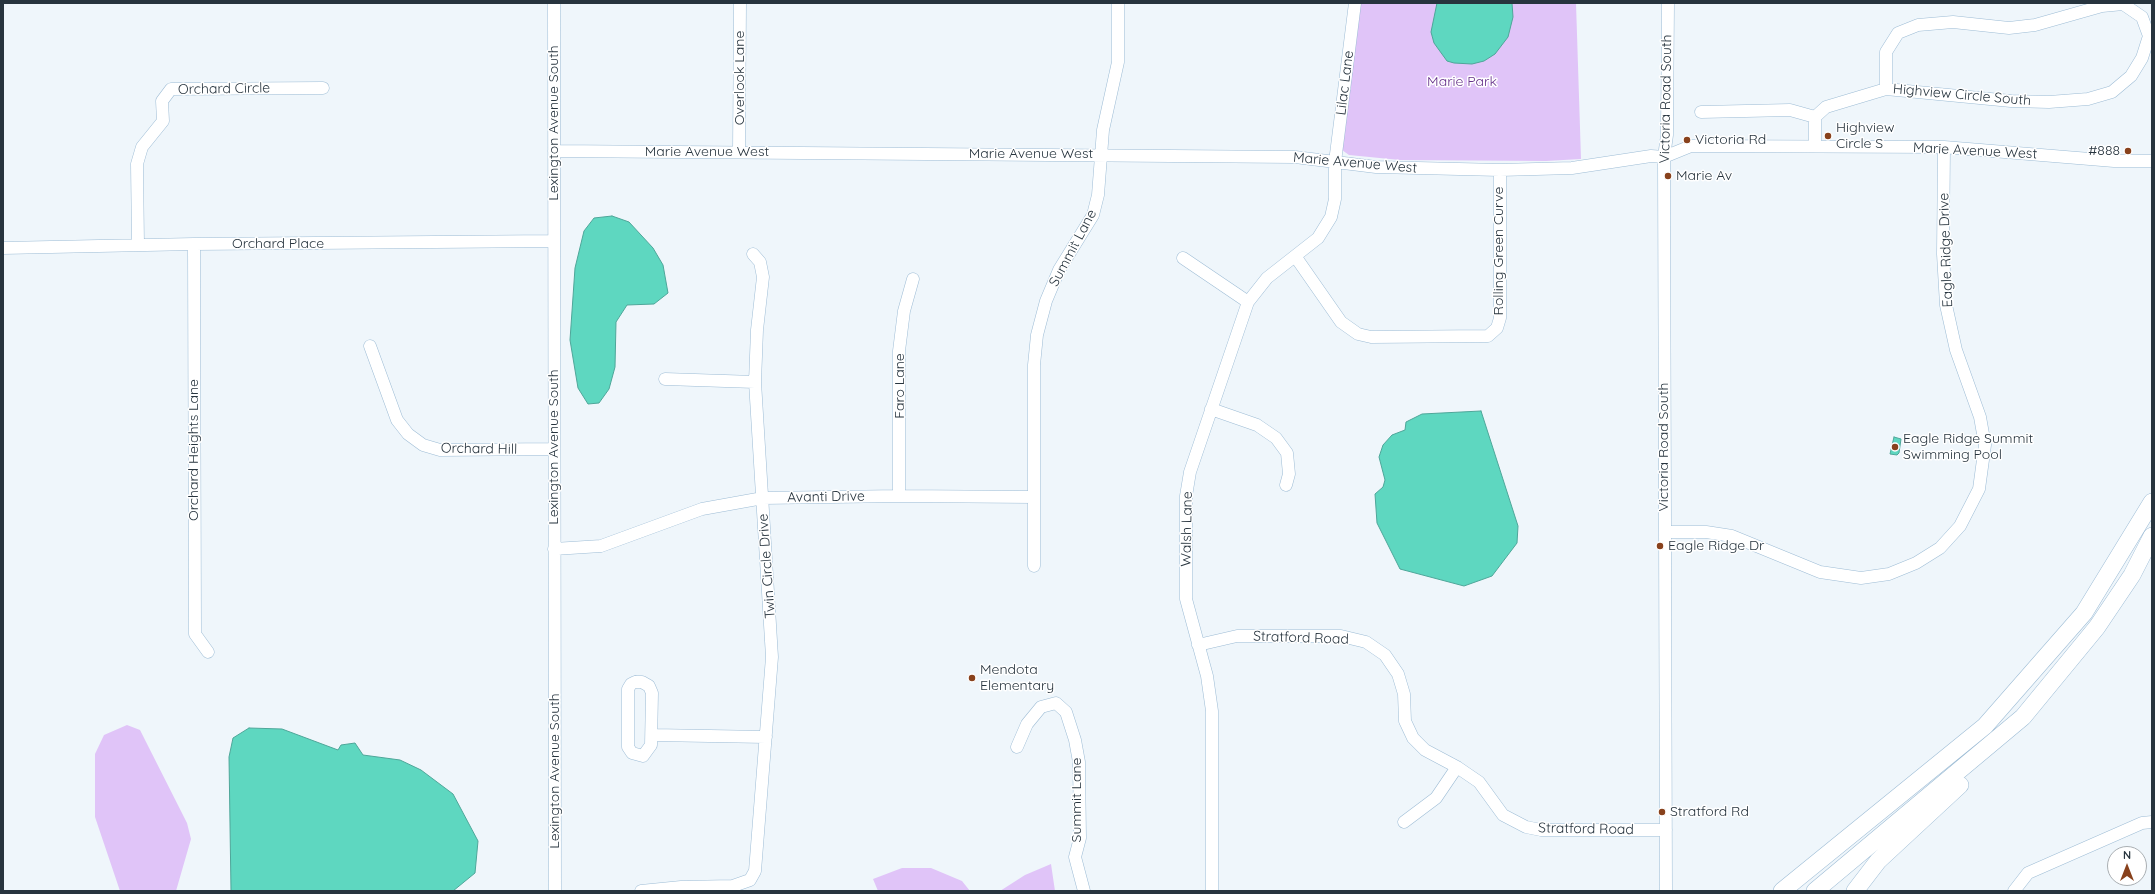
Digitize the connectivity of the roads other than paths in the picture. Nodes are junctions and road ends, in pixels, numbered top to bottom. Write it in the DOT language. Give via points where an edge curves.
graph roads {
  1 [pos="554,3"];
  2 [pos="740,3"];
  3 [pos="1118,3"];
  4 [pos="1355,3"];
  5 [pos="1668,3"];
  6 [pos="323,88"];
  7 [pos="1886,89"];
  8 [pos="1702,112"];
  9 [pos="1815,117"];
  10 [pos="1815,146"];
  11 [pos="1944,147"];
  12 [pos="554,151"];
  13 [pos="739,152"];
  14 [pos="1100,154"];
  15 [pos="1664,157"];
  16 [pos="2152,161"];
  17 [pos="1335,162"];
  18 [pos="1500,170"];
  19 [pos="554,242"];
  20 [pos="194,244"];
  21 [pos="138,245"];
  22 [pos="3,248"];
  23 [pos="753,254"];
  24 [pos="1295,256"];
  25 [pos="1183,258"];
  26 [pos="913,279"];
  27 [pos="1248,302"];
  28 [pos="370,346"];
  29 [pos="665,379"];
  30 [pos="755,382"];
  31 [pos="1211,409"];
  32 [pos="554,449"];
  33 [pos="1286,484"];
  34 [pos="899,496"];
  35 [pos="1034,497"];
  36 [pos="763,498"];
  37 [pos="2152,502"];
  38 [pos="1665,532"];
  39 [pos="2152,536"];
  40 [pos="554,549"];
  41 [pos="1034,566"];
  42 [pos="1198,645"];
  43 [pos="208,652"];
  44 [pos="2023,717"];
  45 [pos="653,735"];
  46 [pos="766,737"];
  47 [pos="1017,747"];
  48 [pos="1457,767"];
  49 [pos="1404,822"];
  50 [pos="2152,822"];
  51 [pos="1666,830"];
  52 [pos="555,891"];
  53 [pos="641,891"];
  54 [pos="1084,891"];
  55 [pos="1212,891"];
  56 [pos="1666,891"];
  57 [pos="1782,891"];
  58 [pos="1815,891"];
  59 [pos="1855,891"];
  60 [pos="2014,891"];
  1 -- 12 [label="street, Lexington Avenue South"];
  2 -- 13 [label="street, Overlook Lane"];
  3 -- 14 [label="street, Summit Lane" via="1118,62"];
  4 -- 17 [label="street, Lilac Lane"];
  5 -- 15 [label="street, Victoria Road South" via="1667,135"];
  6 -- 21 [label="street, Orchard Circle" via="171,89 162,101 163,121 142,147 137,164"];
  7 -- 7 [label="street, Highview Circle South" via="1886,52 1898,33 1918,25 1953,22 2009,28 2035,25 2102,6 2123,4 2142,17 2149,36 2142,58 2131,76 2112,92 2088,99 2011,101"];
  7 -- 9 [label="street, Highview Circle South" via="1826,107"];
  8 -- 9 [label="street" via="1790,110"];
  9 -- 10 [label="street"];
  10 -- 11 [label="street, Marie Avenue West"];
  10 -- 15 [label="street, Marie Avenue West" via="1691,146"];
  11 -- 16 [label="street, Marie Avenue West" via="2114,161"];
  11 -- 38 [label="street, Eagle Ridge Drive" via="1943,254 1946,305 1956,350 1980,417 1985,445 1979,489 1960,526 1940,548 1916,564 1890,574 1861,578 1820,572 1732,536 1706,532"];
  12 -- 13 [label="street, Marie Avenue West"];
  12 -- 19 [label="street, Lexington Avenue South"];
  13 -- 14 [label="street, Marie Avenue West"];
  14 -- 17 [label="street, Marie Avenue West" via="1295,157"];
  14 -- 35 [label="street, Summit Lane" via="1098,195 1094,215 1059,270 1046,301 1037,335 1034,365"];
  15 -- 18 [label="street, Marie Avenue West" via="1651,156 1572,168"];
  15 -- 38 [label="street, Victoria Road South"];
  17 -- 18 [label="street, Marie Avenue West" via="1407,169"];
  17 -- 24 [label="street, Walsh Lane" via="1335,199 1331,217 1318,238"];
  18 -- 24 [label="street, Rolling Green Curve" via="1500,318 1497,328 1488,336 1371,337 1358,334 1341,322"];
  19 -- 20 [label="street, Orchard Place"];
  19 -- 32 [label="street, Lexington Avenue South"];
  20 -- 21 [label="street, Orchard Place"];
  20 -- 43 [label="street, Orchard Heights Lane" via="195,634"];
  21 -- 22 [label="street, Orchard Place"];
  23 -- 30 [label="street, Twin Circle Drive" via="760,262 763,277"];
  24 -- 27 [label="street, Walsh Lane" via="1267,278"];
  25 -- 27 [label="street"];
  26 -- 34 [label="street, Faro Lane" via="904,311 900,351"];
  27 -- 31 [label="street, Walsh Lane"];
  28 -- 32 [label="street, Orchard Hill" via="397,420 408,434 423,445 440,450"];
  29 -- 30 [label="street"];
  30 -- 36 [label="street, Twin Circle Drive"];
  31 -- 33 [label="street" via="1257,425 1276,438 1287,453 1289,474"];
  31 -- 42 [label="street, Walsh Lane" via="1190,472 1186,496 1186,599"];
  32 -- 40 [label="street, Lexington Avenue South"];
  34 -- 35 [label="street, Avanti Drive"];
  34 -- 36 [label="street, Avanti Drive"];
  35 -- 41 [label="street, Summit Lane"];
  36 -- 40 [label="street, Avanti Drive" via="702,509 601,546"];
  36 -- 46 [label="street, Twin Circle Drive" via="772,657"];
  37 -- 57 [label="highway" via="2084,613 1985,726"];
  38 -- 51 [label="street, Victoria Road South"];
  39 -- 44 [label="highway" via="2132,575 2097,627"];
  40 -- 52 [label="street, Lexington Avenue South"];
  42 -- 48 [label="street, Stratford Road" via="1237,636 1341,636 1366,642 1385,656 1398,674 1404,694 1405,721 1413,738 1425,750"];
  42 -- 55 [label="street, Walsh Lane" via="1207,676 1212,711"];
  44 -- 58 [label="highway"];
  44 -- 59 [label="highway" via="1989,757 1878,861"];
  45 -- 45 [label="street" via="652,693 649,686 635,682 628,689 628,747 632,752 643,756 651,745"];
  45 -- 46 [label="street"];
  46 -- 53 [label="street, Twin Circle Drive" via="756,863 750,880 733,886 681,886"];
  47 -- 54 [label="street, Summit Lane" via="1026,724 1041,707 1056,703 1066,712 1079,762 1080,838 1075,857"];
  48 -- 49 [label="street" via="1436,798"];
  48 -- 51 [label="street, Stratford Road" via="1479,782 1503,815 1526,827 1541,830"];
  50 -- 60 [label="street" via="2142,823 2028,873"];
  51 -- 56 [label="street, Victoria Road South"];
}
